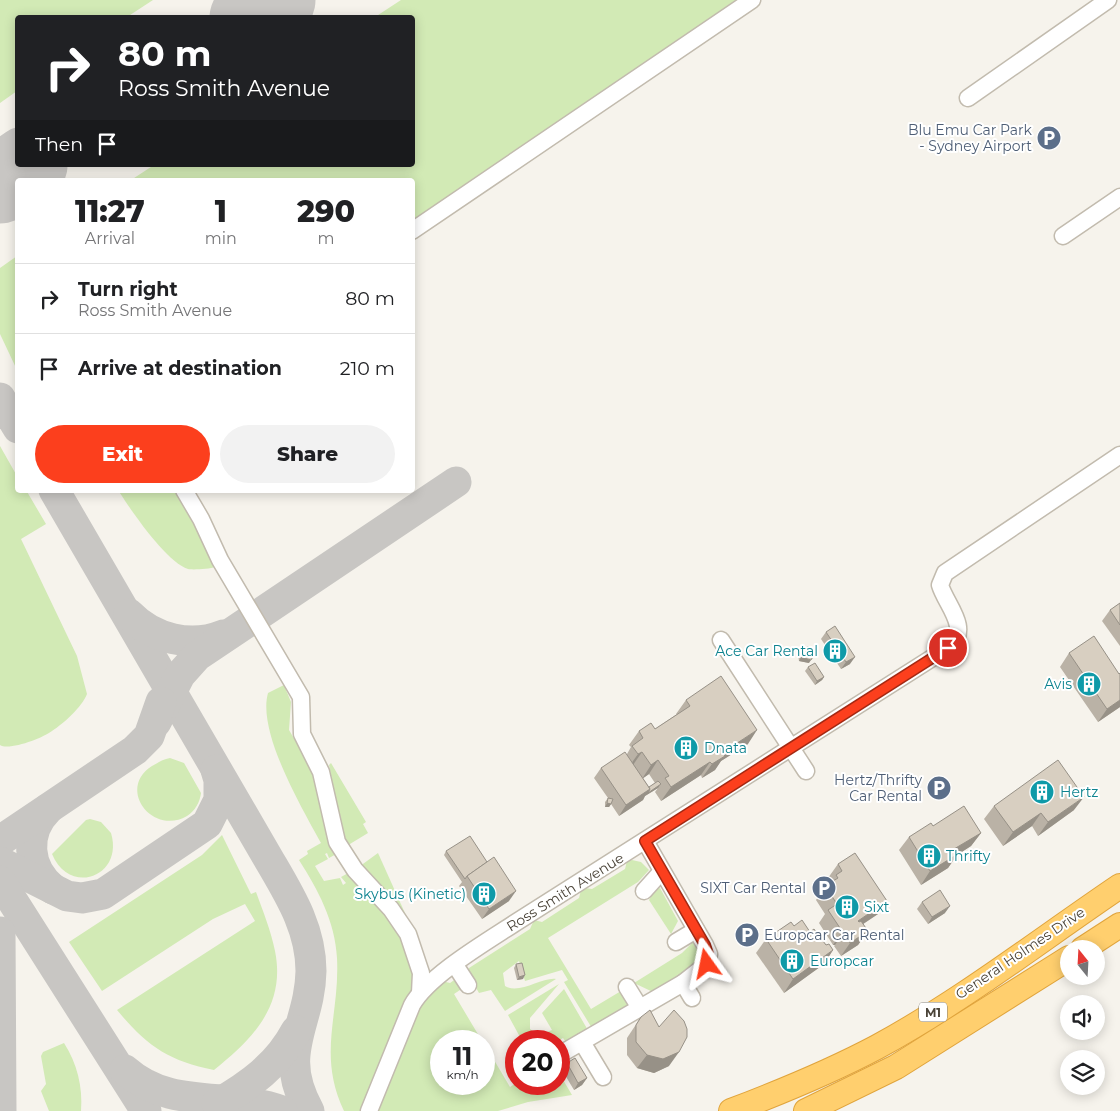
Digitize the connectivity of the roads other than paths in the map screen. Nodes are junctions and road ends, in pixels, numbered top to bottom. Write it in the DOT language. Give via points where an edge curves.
graph roads {
  1 [pos="752,0"];
  2 [pos="1108,0"];
  3 [pos="968,98"];
  4 [pos="1120,197"];
  5 [pos="415,229"];
  6 [pos="1063,236"];
  7 [pos="1120,455"];
  8 [pos="186,493"];
  9 [pos="721,640"];
  10 [pos="792,748"];
  11 [pos="806,771"];
  12 [pos="645,841"];
  13 [pos="662,871"];
  14 [pos="1120,886"];
  15 [pos="644,891"];
  16 [pos="1120,925"];
  17 [pos="696,930"];
  18 [pos="1097,940"];
  19 [pos="1120,941"];
  20 [pos="676,942"];
  21 [pos="1105,950"];
  22 [pos="1060,964"];
  23 [pos="455,965"];
  24 [pos="1060,978"];
  25 [pos="683,983"];
  26 [pos="468,985"];
  27 [pos="628,987"];
  28 [pos="420,993"];
  29 [pos="692,998"];
  30 [pos="640,1008"];
  31 [pos="582,1042"];
  32 [pos="570,1049"];
  33 [pos="603,1077"];
  34 [pos="369,1111"];
  35 [pos="731,1111"];
  36 [pos="806,1111"];
  37 [pos="830,1111"];
  1 -- 5 [label="lane"];
  2 -- 3 [label="lane"];
  4 -- 6 [label="lane"];
  7 -- 10 [label="lane, Ross Smith Avenue" via="945,573 940,585 959,629 956,641"];
  8 -- 28 [label="lane" via="220,560 300,697 302,734 321,772 337,842 351,866 408,934 421,973"];
  9 -- 10 [label="lane"];
  10 -- 11 [label="lane"];
  10 -- 12 [label="lane, Ross Smith Avenue"];
  12 -- 13 [label="lane"];
  12 -- 23 [label="lane, Ross Smith Avenue"];
  13 -- 15 [label="lane"];
  13 -- 17 [label="lane"];
  14 -- 35 [label="highway, General Holmes Drive / M1" via="932,1014 877,1046 803,1083"];
  16 -- 18 [label="highway"];
  17 -- 20 [label="lane"];
  17 -- 25 [label="lane" via="708,954 707,964"];
  19 -- 21 [label="highway"];
  22 -- 36 [label="highway, General Holmes Drive / M1" via="896,1067"];
  23 -- 26 [label="lane"];
  23 -- 28 [label="lane, Ross Smith Avenue"];
  24 -- 37 [label="highway" via="905,1073"];
  25 -- 29 [label="lane"];
  25 -- 30 [label="lane"];
  27 -- 30 [label="lane"];
  28 -- 34 [label="lane" via="412,1005"];
  30 -- 31 [label="lane"];
  31 -- 32 [label="lane"];
  31 -- 33 [label="lane"];
}
